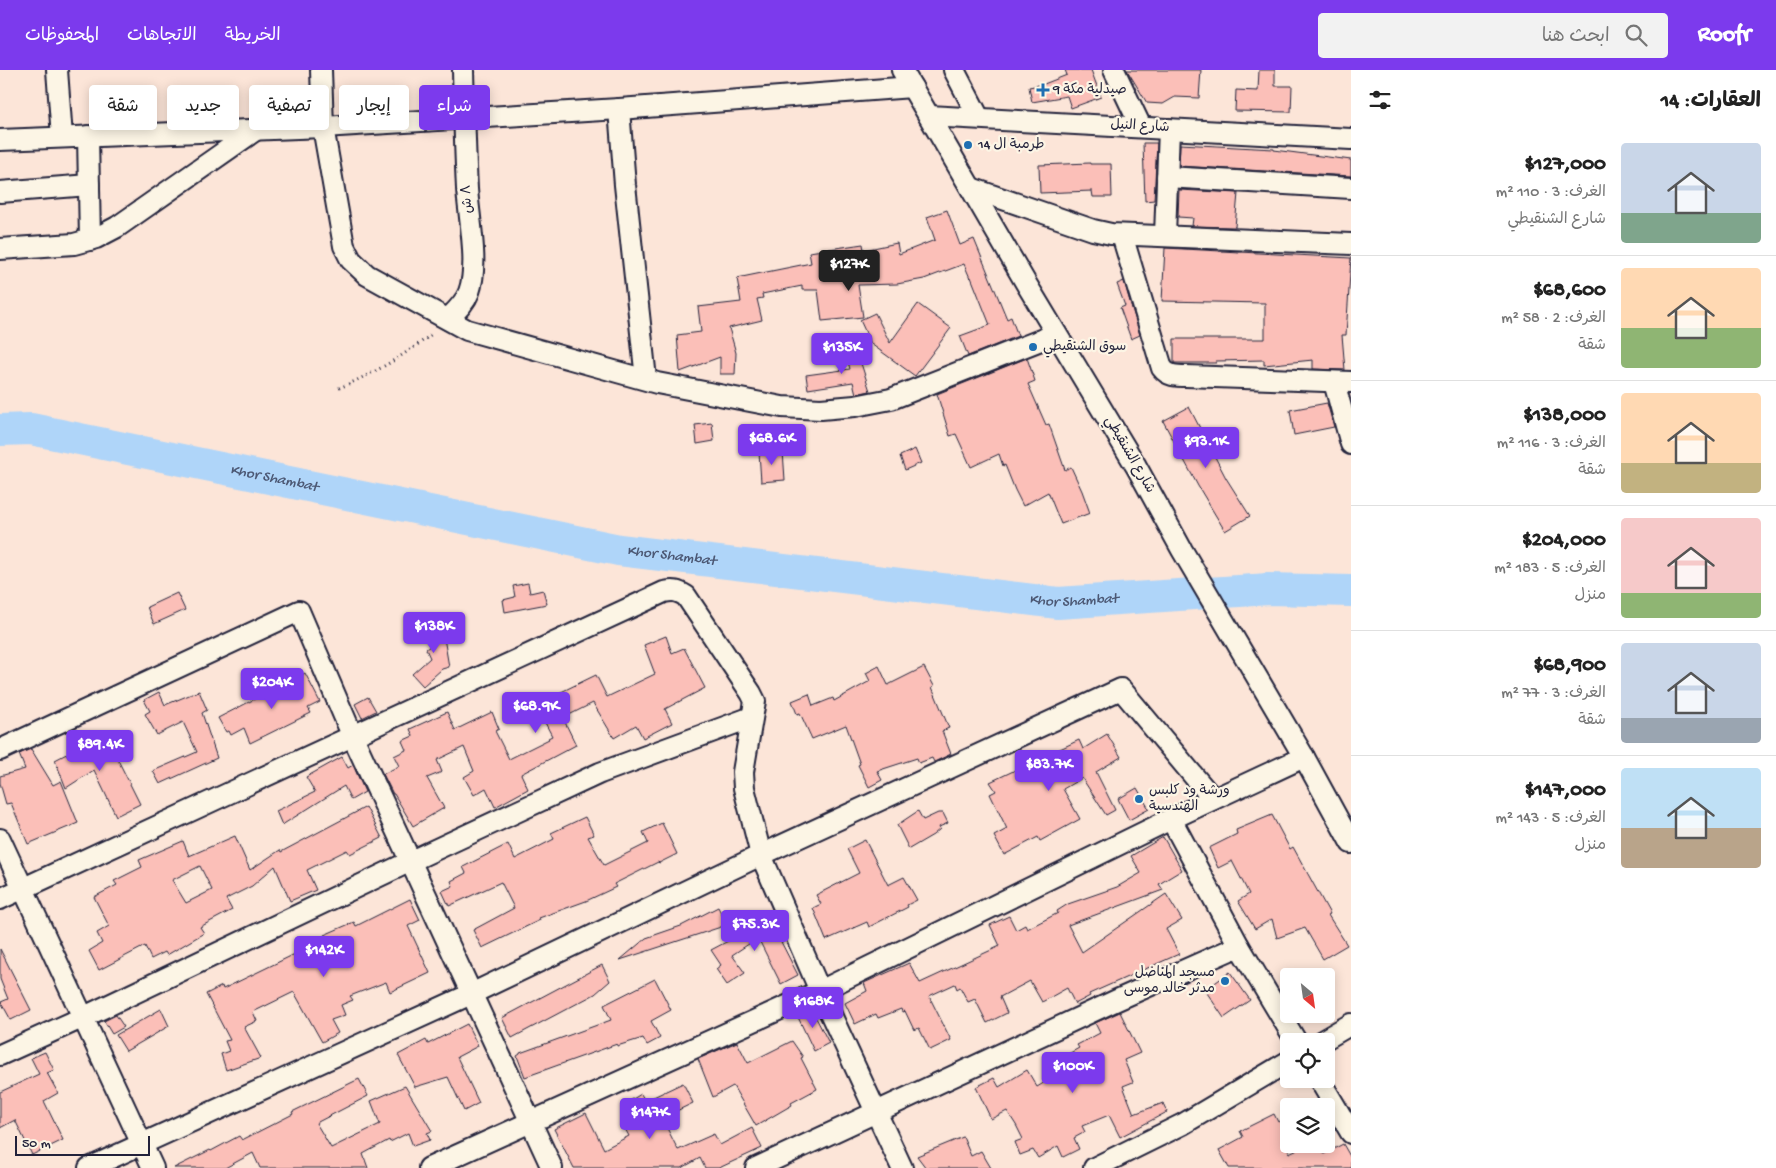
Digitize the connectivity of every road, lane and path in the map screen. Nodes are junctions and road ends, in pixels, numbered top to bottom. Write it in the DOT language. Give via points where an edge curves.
graph roads {
  1 [pos="57,70"];
  2 [pos="321,70"];
  3 [pos="463,70"];
  4 [pos="954,70"];
  5 [pos="1114,70"];
  6 [pos="907,79"];
  7 [pos="322,85"];
  8 [pos="463,85"];
  9 [pos="619,109"];
  10 [pos="490,116"];
  11 [pos="929,116"];
  12 [pos="980,118"];
  13 [pos="419,120"];
  14 [pos="329,127"];
  15 [pos="1142,128"];
  16 [pos="249,129"];
  17 [pos="1169,129"];
  18 [pos="256,130"];
  19 [pos="324,130"];
  20 [pos="465,130"];
  21 [pos="88,136"];
  22 [pos="62,137"];
  23 [pos="1351,139"];
  24 [pos="0,140"];
  25 [pos="1167,177"];
  26 [pos="89,185"];
  27 [pos="971,188"];
  28 [pos="1351,188"];
  29 [pos="0,192"];
  30 [pos="1165,235"];
  31 [pos="1122,236"];
  32 [pos="90,240"];
  33 [pos="1351,244"];
  34 [pos="0,249"];
  35 [pos="448,319"];
  36 [pos="1056,334"];
  37 [pos="646,379"];
  38 [pos="1342,382"];
  39 [pos="339,388"];
  40 [pos="1351,444"];
  41 [pos="752,717"];
  42 [pos="353,737"];
  43 [pos="0,750"];
  44 [pos="1304,757"];
  45 [pos="1214,799"];
  46 [pos="1171,819"];
  47 [pos="0,839"];
  48 [pos="1351,842"];
  49 [pos="761,855"];
  50 [pos="411,861"];
  51 [pos="23,889"];
  52 [pos="0,900"];
  53 [pos="1239,946"];
  54 [pos="820,991"];
  55 [pos="471,994"];
  56 [pos="84,1017"];
  57 [pos="1351,1024"];
  58 [pos="1291,1033"];
  59 [pos="1335,1033"];
  60 [pos="0,1055"];
  61 [pos="1280,1066"];
  62 [pos="1324,1088"];
  63 [pos="876,1112"];
  64 [pos="530,1122"];
  65 [pos="1351,1133"];
  66 [pos="142,1144"];
  67 [pos="1116,1164"];
  68 [pos="89,1168"];
  69 [pos="153,1168"];
  70 [pos="429,1168"];
  71 [pos="552,1168"];
  72 [pos="756,1168"];
  73 [pos="902,1168"];
  74 [pos="1094,1168"];
  1 -- 22 [label="street"];
  2 -- 7 [label="street"];
  3 -- 8 [label="street, ٨ ش"];
  4 -- 12 [label="street"];
  5 -- 15 [label="street"];
  6 -- 9 [label="street"];
  6 -- 11 [label="street, شارع الشنقيطي"];
  9 -- 10 [label="street"];
  9 -- 37 [label="street"];
  11 -- 12 [label="street, شارع النيل"];
  11 -- 27 [label="street, شارع الشنقيطي"];
  12 -- 15 [label="street, شارع النيل"];
  13 -- 14 [label="street"];
  15 -- 17 [label="street, شارع النيل"];
  16 -- 21 [label="street"];
  17 -- 23 [label="street, شارع النيل"];
  17 -- 25 [label="street"];
  18 -- 32 [label="street" via="117,227"];
  19 -- 35 [label="street" via="344,246 351,260 367,275"];
  20 -- 35 [label="street, ٨ ش" via="472,275 464,303"];
  21 -- 22 [label="street"];
  21 -- 26 [label="street"];
  22 -- 24 [label="street"];
  25 -- 28 [label="street"];
  25 -- 30 [label="street"];
  26 -- 29 [label="street"];
  26 -- 32 [label="street"];
  27 -- 31 [label="street" via="1093,230"];
  27 -- 36 [label="street, شارع الشنقيطي"];
  30 -- 31 [label="street"];
  30 -- 33 [label="street"];
  31 -- 38 [label="street" via="1162,368 1166,372 1186,376"];
  32 -- 34 [label="street"];
  35 -- 37 [label="street" via="467,330"];
  35 -- 39 [label="path" via="397,359"];
  36 -- 37 [label="street" via="891,399 855,406 821,409 782,407"];
  36 -- 44 [label="street, شارع الشنقيطي"];
  38 -- 40 [label="street"];
  41 -- 42 [label="street" via="755,701 751,693 686,596 673,590"];
  41 -- 49 [label="street" via="744,759 744,788"];
  41 -- 50 [label="street" via="600,773"];
  42 -- 43 [label="street" via="299,611"];
  42 -- 50 [label="street"];
  42 -- 51 [label="street"];
  44 -- 45 [label="street"];
  44 -- 48 [label="street, شارع الشنقيطي"];
  45 -- 46 [label="street"];
  45 -- 49 [label="street" via="1121,689"];
  46 -- 53 [label="street"];
  46 -- 54 [label="street"];
  47 -- 51 [label="street"];
  49 -- 54 [label="street"];
  49 -- 55 [label="street"];
  50 -- 55 [label="street"];
  50 -- 56 [label="street"];
  51 -- 52 [label="street"];
  51 -- 56 [label="street"];
  53 -- 58 [label="street"];
  53 -- 63 [label="street"];
  54 -- 63 [label="street"];
  54 -- 64 [label="street"];
  55 -- 64 [label="street"];
  55 -- 66 [label="street"];
  56 -- 60 [label="street"];
  56 -- 66 [label="street"];
  57 -- 59 [label="street"];
  61 -- 67 [label="street"];
  62 -- 65 [label="street"];
  63 -- 72 [label="street"];
  63 -- 73 [label="street"];
  64 -- 70 [label="street"];
  64 -- 71 [label="street"];
  66 -- 68 [label="street"];
  66 -- 69 [label="street"];
  67 -- 74 [label="street"];
}
